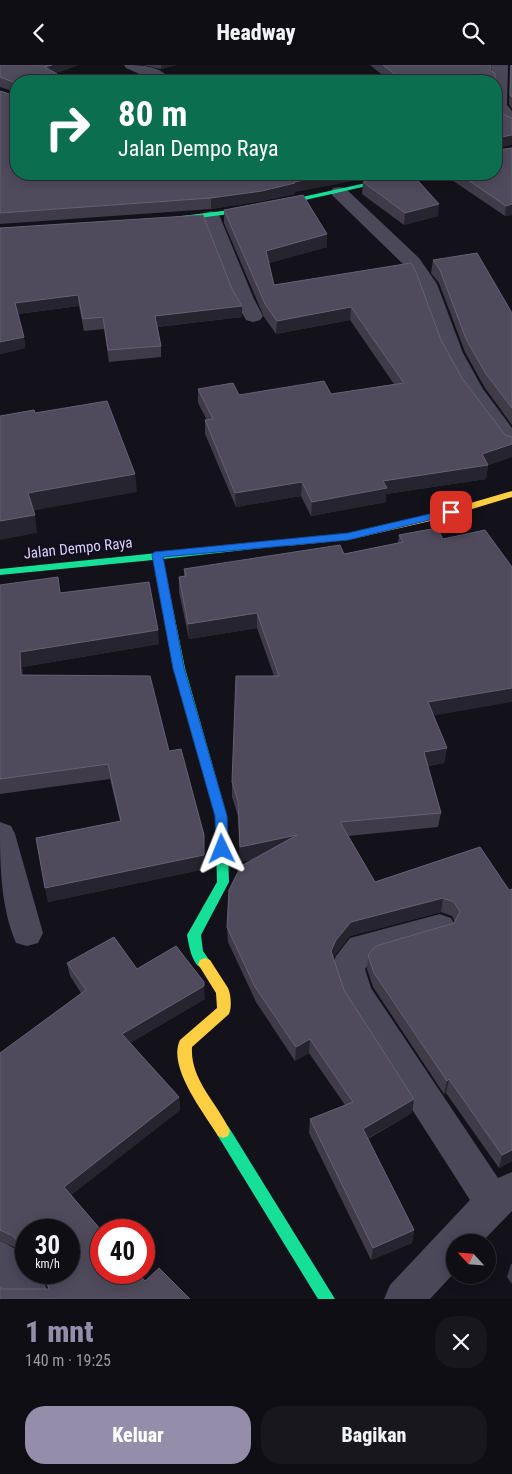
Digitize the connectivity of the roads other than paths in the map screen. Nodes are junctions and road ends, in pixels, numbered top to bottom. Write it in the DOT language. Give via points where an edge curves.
graph roads {
  1 [pos="132,65"];
  2 [pos="154,75"];
  3 [pos="502,110"];
  4 [pos="512,122"];
  5 [pos="391,180"];
  6 [pos="340,192"];
  7 [pos="211,217"];
  8 [pos="154,221"];
  9 [pos="253,316"];
  10 [pos="512,443"];
  11 [pos="512,493"];
  12 [pos="158,555"];
  13 [pos="0,572"];
  14 [pos="0,834"];
  15 [pos="440,927"];
  16 [pos="26,933"];
  17 [pos="503,1196"];
  18 [pos="464,1234"];
  19 [pos="446,1253"];
  20 [pos="0,1260"];
  21 [pos="31,1299"];
  22 [pos="327,1299"];
  23 [pos="404,1299"];
  1 -- 2 [label="street"];
  3 -- 4 [label="street"];
  5 -- 6 [label="street"];
  6 -- 7 [label="street"];
  6 -- 10 [label="street" via="412,262 427,284 452,353 473,391"];
  7 -- 8 [label="street"];
  7 -- 9 [label="street"];
  11 -- 12 [label="street, Jalan Dempo Raya" via="435,517 348,537"];
  12 -- 13 [label="street, Jalan Dempo Raya"];
  12 -- 22 [label="street" via="179,668 221,816 223,883 194,935 197,952 223,992 224,1010 185,1044 184,1061 194,1084"];
  14 -- 16 [label="street"];
  15 -- 17 [label="street" via="362,948 348,966 356,993"];
  17 -- 18 [label="street"];
  19 -- 23 [label="street"];
  20 -- 21 [label="street"];
}
